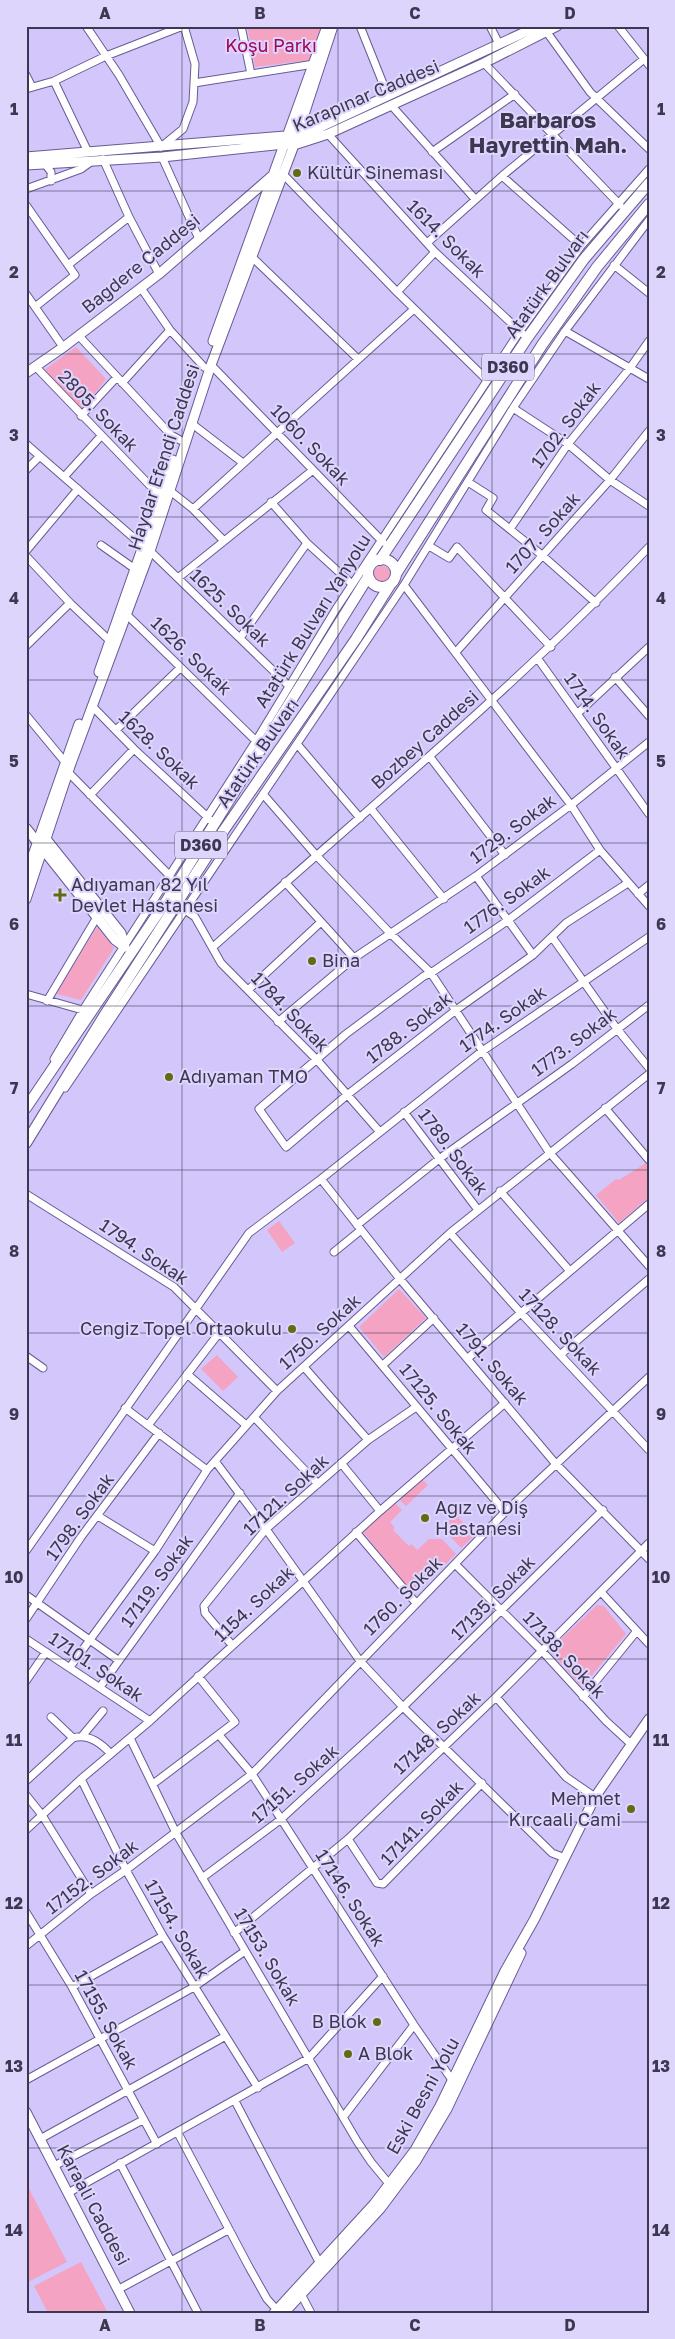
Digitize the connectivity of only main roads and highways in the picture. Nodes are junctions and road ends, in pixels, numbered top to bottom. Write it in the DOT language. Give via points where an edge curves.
graph roads {
  1 [pos="327,26"];
  2 [pos="333,26"];
  3 [pos="557,26"];
  4 [pos="542,29"];
  5 [pos="390,101"];
  6 [pos="292,134"];
  7 [pos="284,144"];
  8 [pos="294,145"];
  9 [pos="90,156"];
  10 [pos="26,158"];
  11 [pos="26,166"];
  12 [pos="278,174"];
  13 [pos="649,183"];
  14 [pos="649,204"];
  15 [pos="207,366"];
  16 [pos="26,373"];
  17 [pos="147,549"];
  18 [pos="380,560"];
  19 [pos="396,574"];
  20 [pos="368,577"];
  21 [pos="390,585"];
  22 [pos="26,828"];
  23 [pos="42,843"];
  24 [pos="26,875"];
  25 [pos="26,899"];
  26 [pos="26,1107"];
  27 [pos="26,1143"];
  28 [pos="649,1719"];
  29 [pos="534,1920"];
  30 [pos="26,2112"];
  31 [pos="278,2312"];
  32 [pos="130,2313"];
  1 -- 6 [label="main road, Haydar Efendi Caddesi"];
  2 -- 6 [label="main road, Haydar Efendi Caddesi"];
  3 -- 4 [label="main road, Karapınar Caddesi"];
  4 -- 5 [label="main road, Karapınar Caddesi" via="499,44"];
  4 -- 5 [label="main road, Karapınar Caddesi" via="484,63"];
  5 -- 6 [label="main road, Karapınar Caddesi" via="323,127"];
  5 -- 8 [label="main road, Karapınar Caddesi" via="328,134"];
  6 -- 7 [label="main road, Haydar Efendi Caddesi"];
  6 -- 8 [label="main road, Haydar Efendi Caddesi"];
  6 -- 9 [label="main road, Karapınar Caddesi"];
  7 -- 8 [label="main road, Karapınar Caddesi"];
  7 -- 9 [label="main road, Karapınar Caddesi" via="162,157 103,159"];
  7 -- 12 [label="main road, Haydar Efendi Caddesi"];
  8 -- 12 [label="main road, Haydar Efendi Caddesi"];
  9 -- 10 [label="main road, Karapınar Caddesi"];
  9 -- 11 [label="main road, Karapınar Caddesi"];
  12 -- 15 [label="main road, Haydar Efendi Caddesi"];
  12 -- 15 [label="main road, Haydar Efendi Caddesi" via="252,257"];
  12 -- 16 [label="main road, Bagdere Caddesi" via="159,274"];
  13 -- 18 [label="highway, Atatürk Bulvarı / D360" via="621,206 584,259 524,334 385,543"];
  14 -- 19 [label="highway, Atatürk Bulvarı / D360" via="597,267 542,345"];
  15 -- 17 [label="main road, Haydar Efendi Caddesi" via="191,423"];
  15 -- 17 [label="main road, Haydar Efendi Caddesi" via="160,496"];
  17 -- 23 [label="main road, Haydar Efendi Caddesi"];
  17 -- 23 [label="main road, Haydar Efendi Caddesi" via="135,569 65,762"];
  18 -- 19 [label="highway" via="390,562"];
  18 -- 20 [label="highway" via="370,566"];
  19 -- 21 [label="highway"];
  20 -- 21 [label="highway" via="377,587"];
  20 -- 26 [label="highway, Atatürk Bulvarı / D360" via="278,724 210,819 167,900 87,1011"];
  21 -- 27 [label="highway, Atatürk Bulvarı / D360" via="224,830 182,907 104,1016"];
  22 -- 23 [label="main road"];
  23 -- 23 [label="main road" via="121,933 124,947 96,917"];
  23 -- 24 [label="main road, Haydar Efendi Caddesi"];
  23 -- 25 [label="main road, Haydar Efendi Caddesi"];
  28 -- 29 [label="main road, Eski Besni Yolu" via="595,1797"];
  29 -- 31 [label="main road, Eski Besni Yolu" via="423,2136 390,2185"];
  29 -- 31 [label="main road, Eski Besni Yolu" via="512,1974 426,2147 380,2209 301,2294"];
  30 -- 32 [label="main road, Karaali Caddesi"];
}
